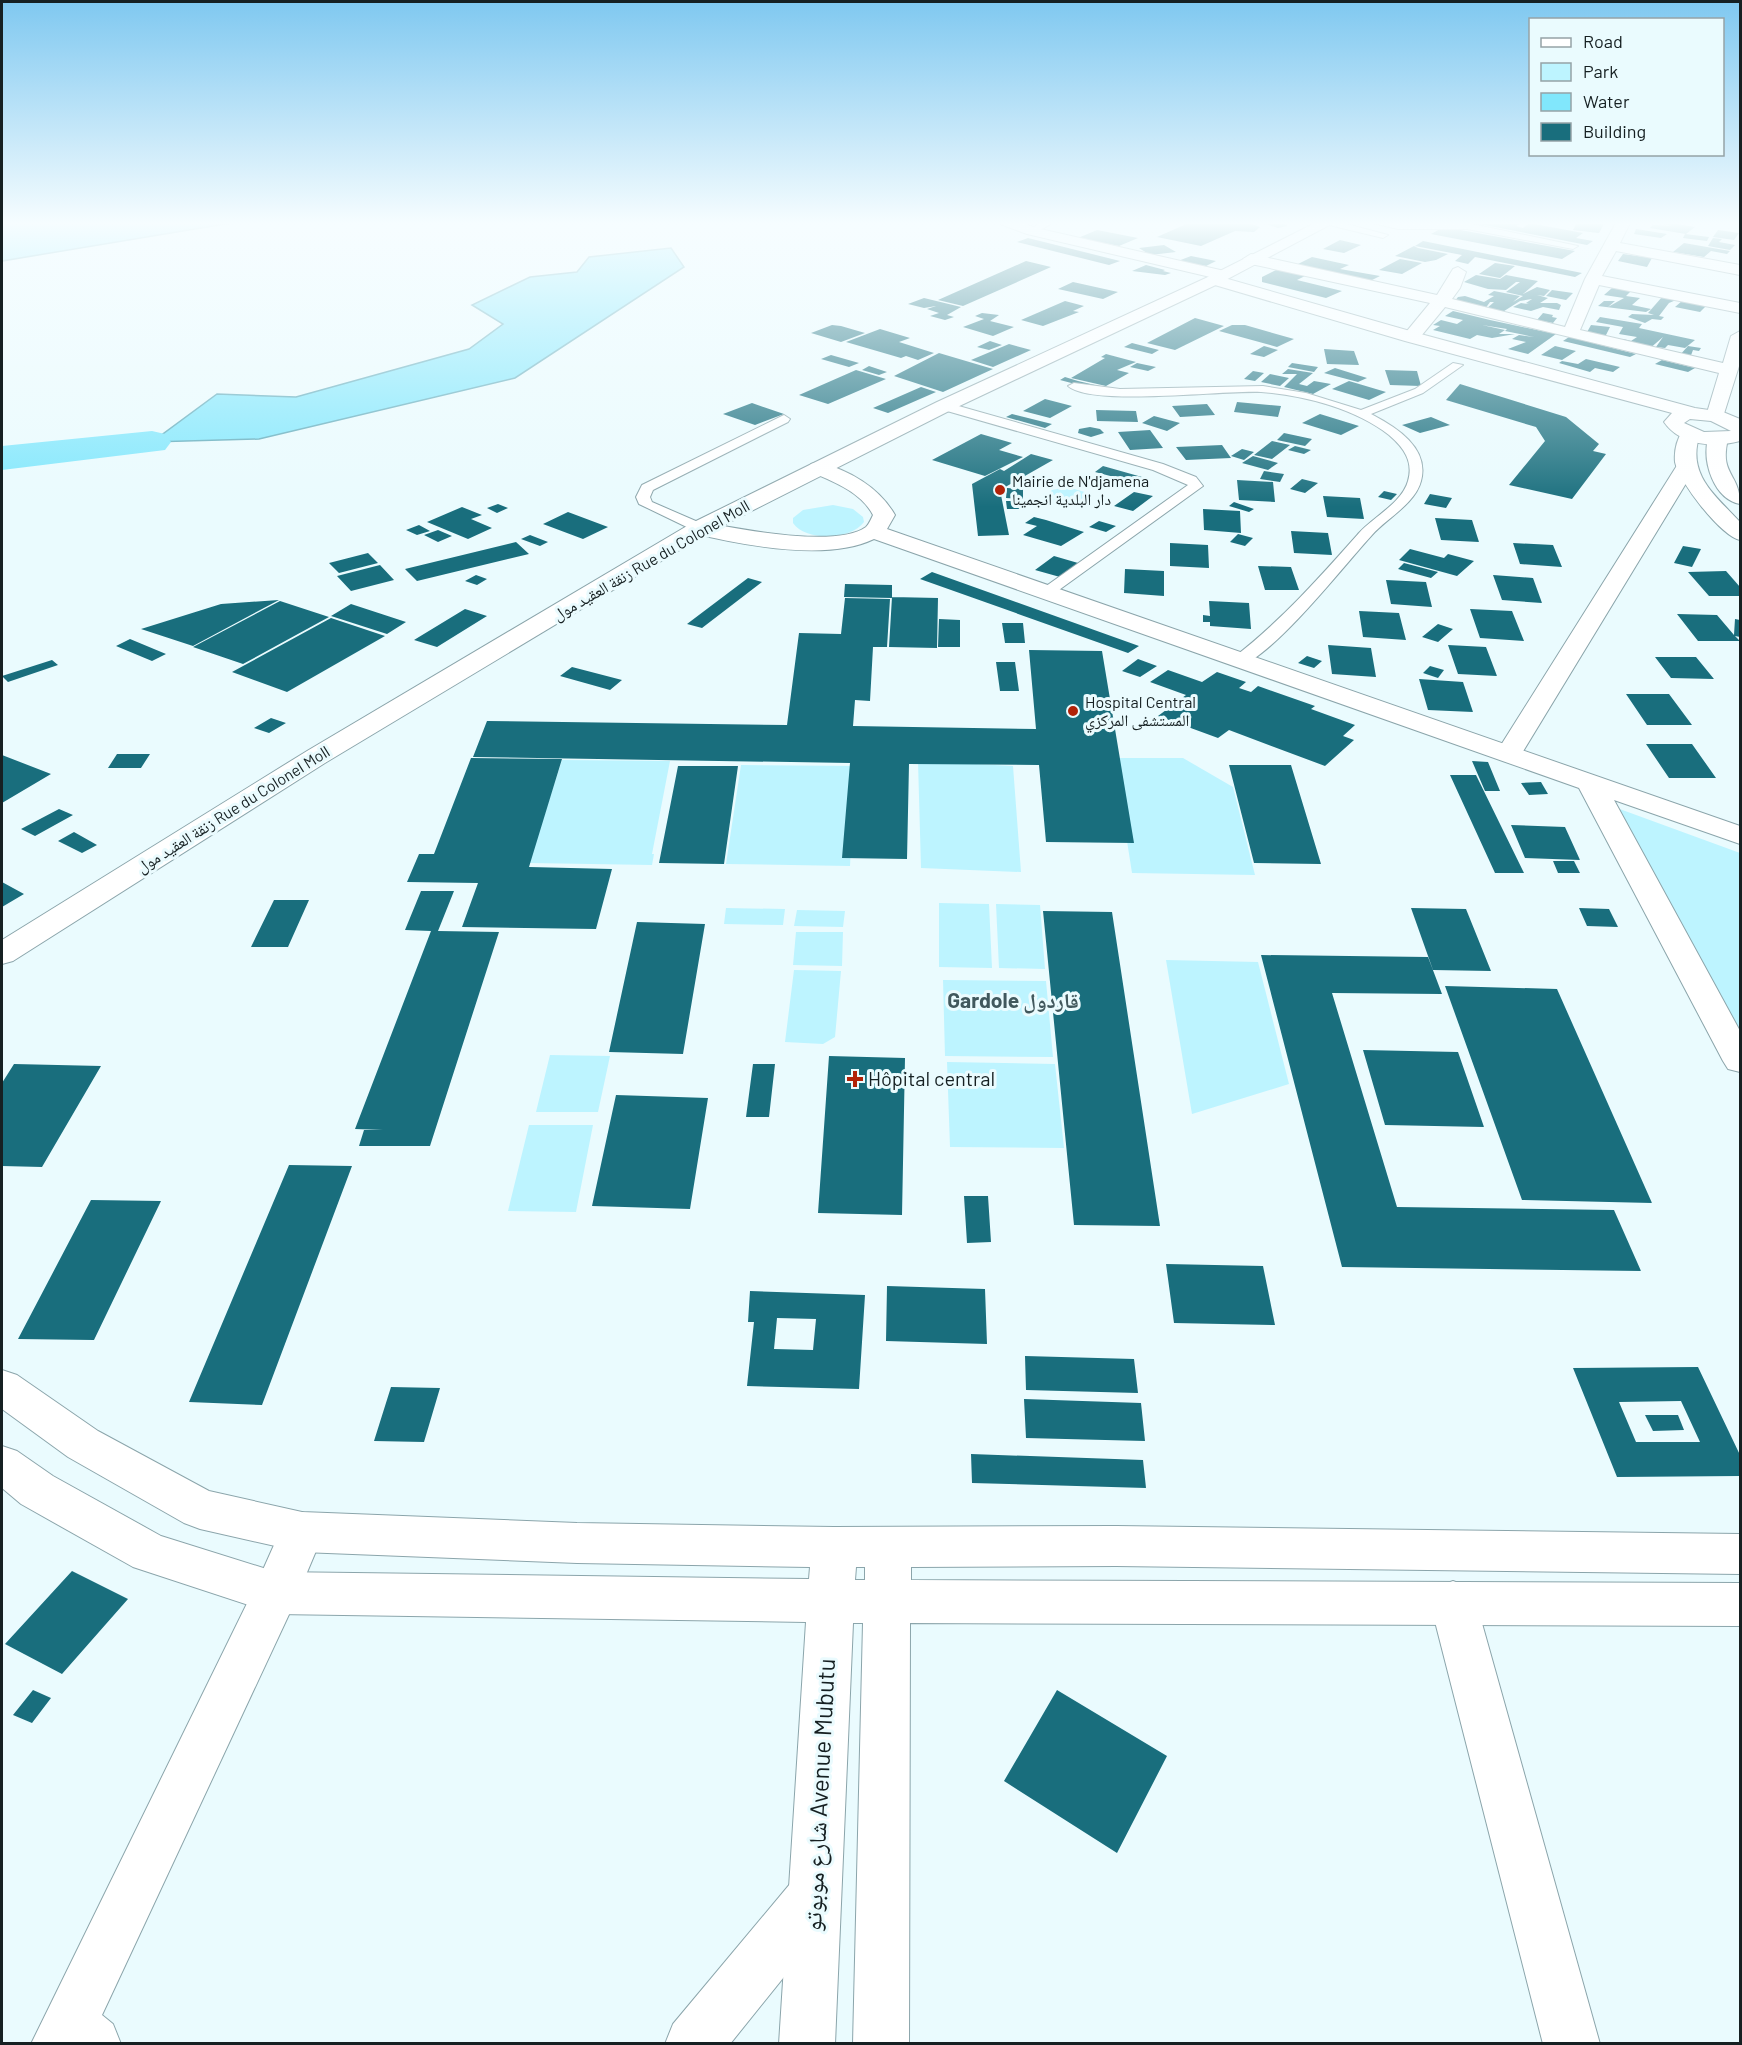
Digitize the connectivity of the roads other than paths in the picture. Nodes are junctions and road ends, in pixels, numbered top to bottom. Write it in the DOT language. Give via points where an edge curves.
graph roads {
  1 [pos="1134,316"];
  2 [pos="1289,316"];
  3 [pos="1345,316"];
  4 [pos="1429,316"];
  5 [pos="1506,316"];
  6 [pos="1577,316"];
  7 [pos="1571,332"];
  8 [pos="1740,336"];
  9 [pos="1411,337"];
  10 [pos="1457,364"];
  11 [pos="1733,376"];
  12 [pos="1074,386"];
  13 [pos="944,406"];
  14 [pos="1361,414"];
  15 [pos="1706,415"];
  16 [pos="784,419"];
  17 [pos="1682,430"];
  18 [pos="1733,436"];
  19 [pos="1686,467"];
  20 [pos="818,468"];
  21 [pos="1740,498"];
  22 [pos="700,528"];
  23 [pos="875,532"];
  24 [pos="1740,534"];
  25 [pos="1047,592"];
  26 [pos="1239,661"];
  27 [pos="1509,753"];
  28 [pos="1590,782"];
  29 [pos="1740,835"];
  30 [pos="2,954"];
  31 [pos="1740,1061"];
  32 [pos="2,1387"];
  33 [pos="2,1464"];
  34 [pos="302,1532"];
  35 [pos="888,1546"];
  36 [pos="834,1547"];
  37 [pos="1740,1554"];
  38 [pos="276,1593"];
  39 [pos="831,1601"];
  40 [pos="886,1602"];
  41 [pos="1453,1602"];
  42 [pos="1740,1605"];
  43 [pos="814,1897"];
  44 [pos="74,2037"];
  45 [pos="693,2043"];
  46 [pos="807,2043"];
  47 [pos="881,2043"];
  48 [pos="1572,2043"];
  1 -- 13 [label="street, زنقة العقيد مول Rue du Colonel Moll"];
  2 -- 10 [label="street"];
  3 -- 9 [label="street"];
  4 -- 9 [label="street"];
  5 -- 7 [label="street"];
  6 -- 7 [label="street"];
  7 -- 11 [label="street"];
  8 -- 11 [label="street"];
  9 -- 15 [label="street"];
  10 -- 14 [label="lane" via="1419,391"];
  10 -- 17 [label="street" via="1626,410"];
  11 -- 15 [label="street"];
  12 -- 14 [label="lane" via="1101,393 1131,394 1224,387 1266,389 1308,396"];
  13 -- 20 [label="street, زنقة العقيد مول Rue du Colonel Moll"];
  13 -- 25 [label="lane" via="1158,467 1191,480 1196,486"];
  14 -- 26 [label="lane" via="1401,436 1414,452 1416,477 1406,497 1372,527 1324,583 1267,640"];
  15 -- 17 [label="street" via="1675,419"];
  15 -- 18 [label="street" via="1730,421"];
  16 -- 22 [label="lane" via="647,488 643,497 646,504"];
  17 -- 18 [label="street"];
  17 -- 19 [label="street"];
  18 -- 21 [label="street" via="1713,456 1714,464"];
  19 -- 24 [label="street"];
  19 -- 27 [label="street"];
  20 -- 22 [label="street, زنقة العقيد مول Rue du Colonel Moll"];
  20 -- 23 [label="street" via="878,504 884,515"];
  22 -- 23 [label="street" via="810,543 853,540"];
  22 -- 30 [label="street, زنقة العقيد مول Rue du Colonel Moll" via="316,757"];
  23 -- 25 [label="street"];
  25 -- 26 [label="street"];
  26 -- 27 [label="street"];
  27 -- 28 [label="street"];
  28 -- 29 [label="street"];
  28 -- 31 [label="street"];
  32 -- 34 [label="street" via="83,1444 200,1509"];
  33 -- 38 [label="street" via="38,1490 149,1553"];
  34 -- 36 [label="street" via="577,1543"];
  34 -- 38 [label="street"];
  35 -- 36 [label="street"];
  35 -- 37 [label="street"];
  35 -- 40 [label="street"];
  36 -- 39 [label="street, شارع موبوتو Avenue Mubutu"];
  38 -- 39 [label="street"];
  38 -- 44 [label="street"];
  39 -- 40 [label="street"];
  39 -- 43 [label="street, شارع موبوتو Avenue Mubutu"];
  40 -- 41 [label="street"];
  40 -- 47 [label="street"];
  41 -- 42 [label="street"];
  41 -- 48 [label="street"];
  43 -- 45 [label="street"];
  43 -- 46 [label="street, شارع موبوتو Avenue Mubutu"];
}
